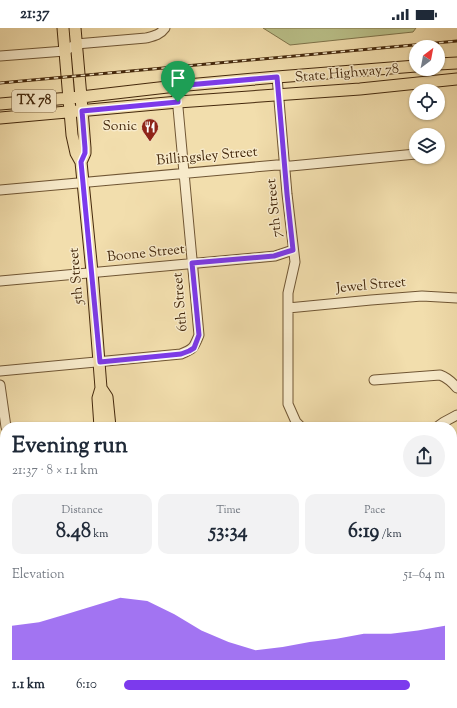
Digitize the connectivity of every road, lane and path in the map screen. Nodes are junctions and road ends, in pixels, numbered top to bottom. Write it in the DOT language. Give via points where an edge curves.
graph roads {
  1 [pos="63,28"];
  2 [pos="74,28"];
  3 [pos="165,28"];
  4 [pos="76,44"];
  5 [pos="65,51"];
  6 [pos="0,56"];
  7 [pos="457,63"];
  8 [pos="445,64"];
  9 [pos="409,67"];
  10 [pos="359,71"];
  11 [pos="277,77"];
  12 [pos="457,79"];
  13 [pos="176,86"];
  14 [pos="360,89"];
  15 [pos="279,94"];
  16 [pos="82,97"];
  17 [pos="69,98"];
  18 [pos="178,102"];
  19 [pos="12,103"];
  20 [pos="0,104"];
  21 [pos="0,110"];
  22 [pos="82,111"];
  23 [pos="70,112"];
  24 [pos="0,118"];
  25 [pos="409,155"];
  26 [pos="81,162"];
  27 [pos="285,165"];
  28 [pos="184,173"];
  29 [pos="83,182"];
  30 [pos="0,190"];
  31 [pos="293,250"];
  32 [pos="192,263"];
  33 [pos="92,272"];
  34 [pos="0,281"];
  35 [pos="457,298"];
  36 [pos="288,308"];
  37 [pos="100,362"];
  38 [pos="0,371"];
  39 [pos="374,380"];
  40 [pos="0,385"];
  41 [pos="102,388"];
  42 [pos="457,388"];
  43 [pos="457,415"];
  44 [pos="5,422"];
  45 [pos="100,422"];
  46 [pos="110,422"];
  47 [pos="296,422"];
  48 [pos="444,422"];
  1 -- 5 [label="main road, 5th Street"];
  2 -- 4 [label="main road, 5th Street"];
  3 -- 4 [label="street" via="156,36 146,38"];
  4 -- 5 [label="street"];
  4 -- 16 [label="main road, 5th Street"];
  5 -- 6 [label="street"];
  5 -- 17 [label="main road, 5th Street"];
  7 -- 8 [label="main road"];
  9 -- 10 [label="main road, State Highway 78 / TX 78"];
  10 -- 11 [label="main road, State Highway 78 / TX 78"];
  10 -- 14 [label="main road"];
  11 -- 13 [label="main road, State Highway 78 / TX 78"];
  11 -- 15 [label="street, 7th Street"];
  12 -- 14 [label="main road, State Highway 78 / TX 78"];
  13 -- 16 [label="main road, State Highway 78 / TX 78"];
  13 -- 18 [label="street, 6th Street"];
  14 -- 15 [label="main road, State Highway 78 / TX 78"];
  15 -- 18 [label="main road, State Highway 78 / TX 78"];
  15 -- 27 [label="street, 7th Street"];
  16 -- 17 [label="main road, State Highway 78 / TX 78"];
  16 -- 22 [label="main road, 5th Street"];
  17 -- 19 [label="main road, State Highway 78 / TX 78"];
  17 -- 23 [label="main road, 5th Street"];
  18 -- 22 [label="main road, State Highway 78 / TX 78"];
  18 -- 28 [label="street, 6th Street"];
  19 -- 20 [label="main road, State Highway 78 / TX 78"];
  19 -- 21 [label="main road"];
  22 -- 23 [label="main road, State Highway 78 / TX 78"];
  22 -- 26 [label="main road, 5th Street" via="85,153"];
  23 -- 24 [label="main road, State Highway 78 / TX 78"];
  23 -- 26 [label="main road, 5th Street" via="76,154"];
  25 -- 27 [label="street, Billingsley Street"];
  26 -- 29 [label="main road, 5th Street"];
  27 -- 28 [label="street, Billingsley Street"];
  27 -- 31 [label="street, 7th Street"];
  28 -- 29 [label="street, Billingsley Street"];
  28 -- 32 [label="street, 6th Street"];
  29 -- 30 [label="street, Billingsley Street"];
  29 -- 33 [label="main road, 5th Street"];
  31 -- 32 [label="street, Boone Street" via="274,256"];
  31 -- 36 [label="street, 7th Street" via="295,262 288,293"];
  32 -- 33 [label="street, Boone Street"];
  32 -- 37 [label="street, 6th Street" via="199,335 194,348 181,354"];
  33 -- 34 [label="street, Boone Street"];
  33 -- 37 [label="main road, 5th Street"];
  35 -- 36 [label="street, Jewel Street" via="422,296"];
  36 -- 47 [label="street, 7th Street" via="288,404"];
  37 -- 38 [label="street"];
  37 -- 41 [label="main road, 5th Street"];
  39 -- 42 [label="street" via="440,375 452,381"];
  40 -- 44 [label="street"];
  41 -- 45 [label="main road, 5th Street" via="98,398"];
  41 -- 46 [label="main road, 5th Street" via="107,397"];
  43 -- 48 [label="street"];
}
